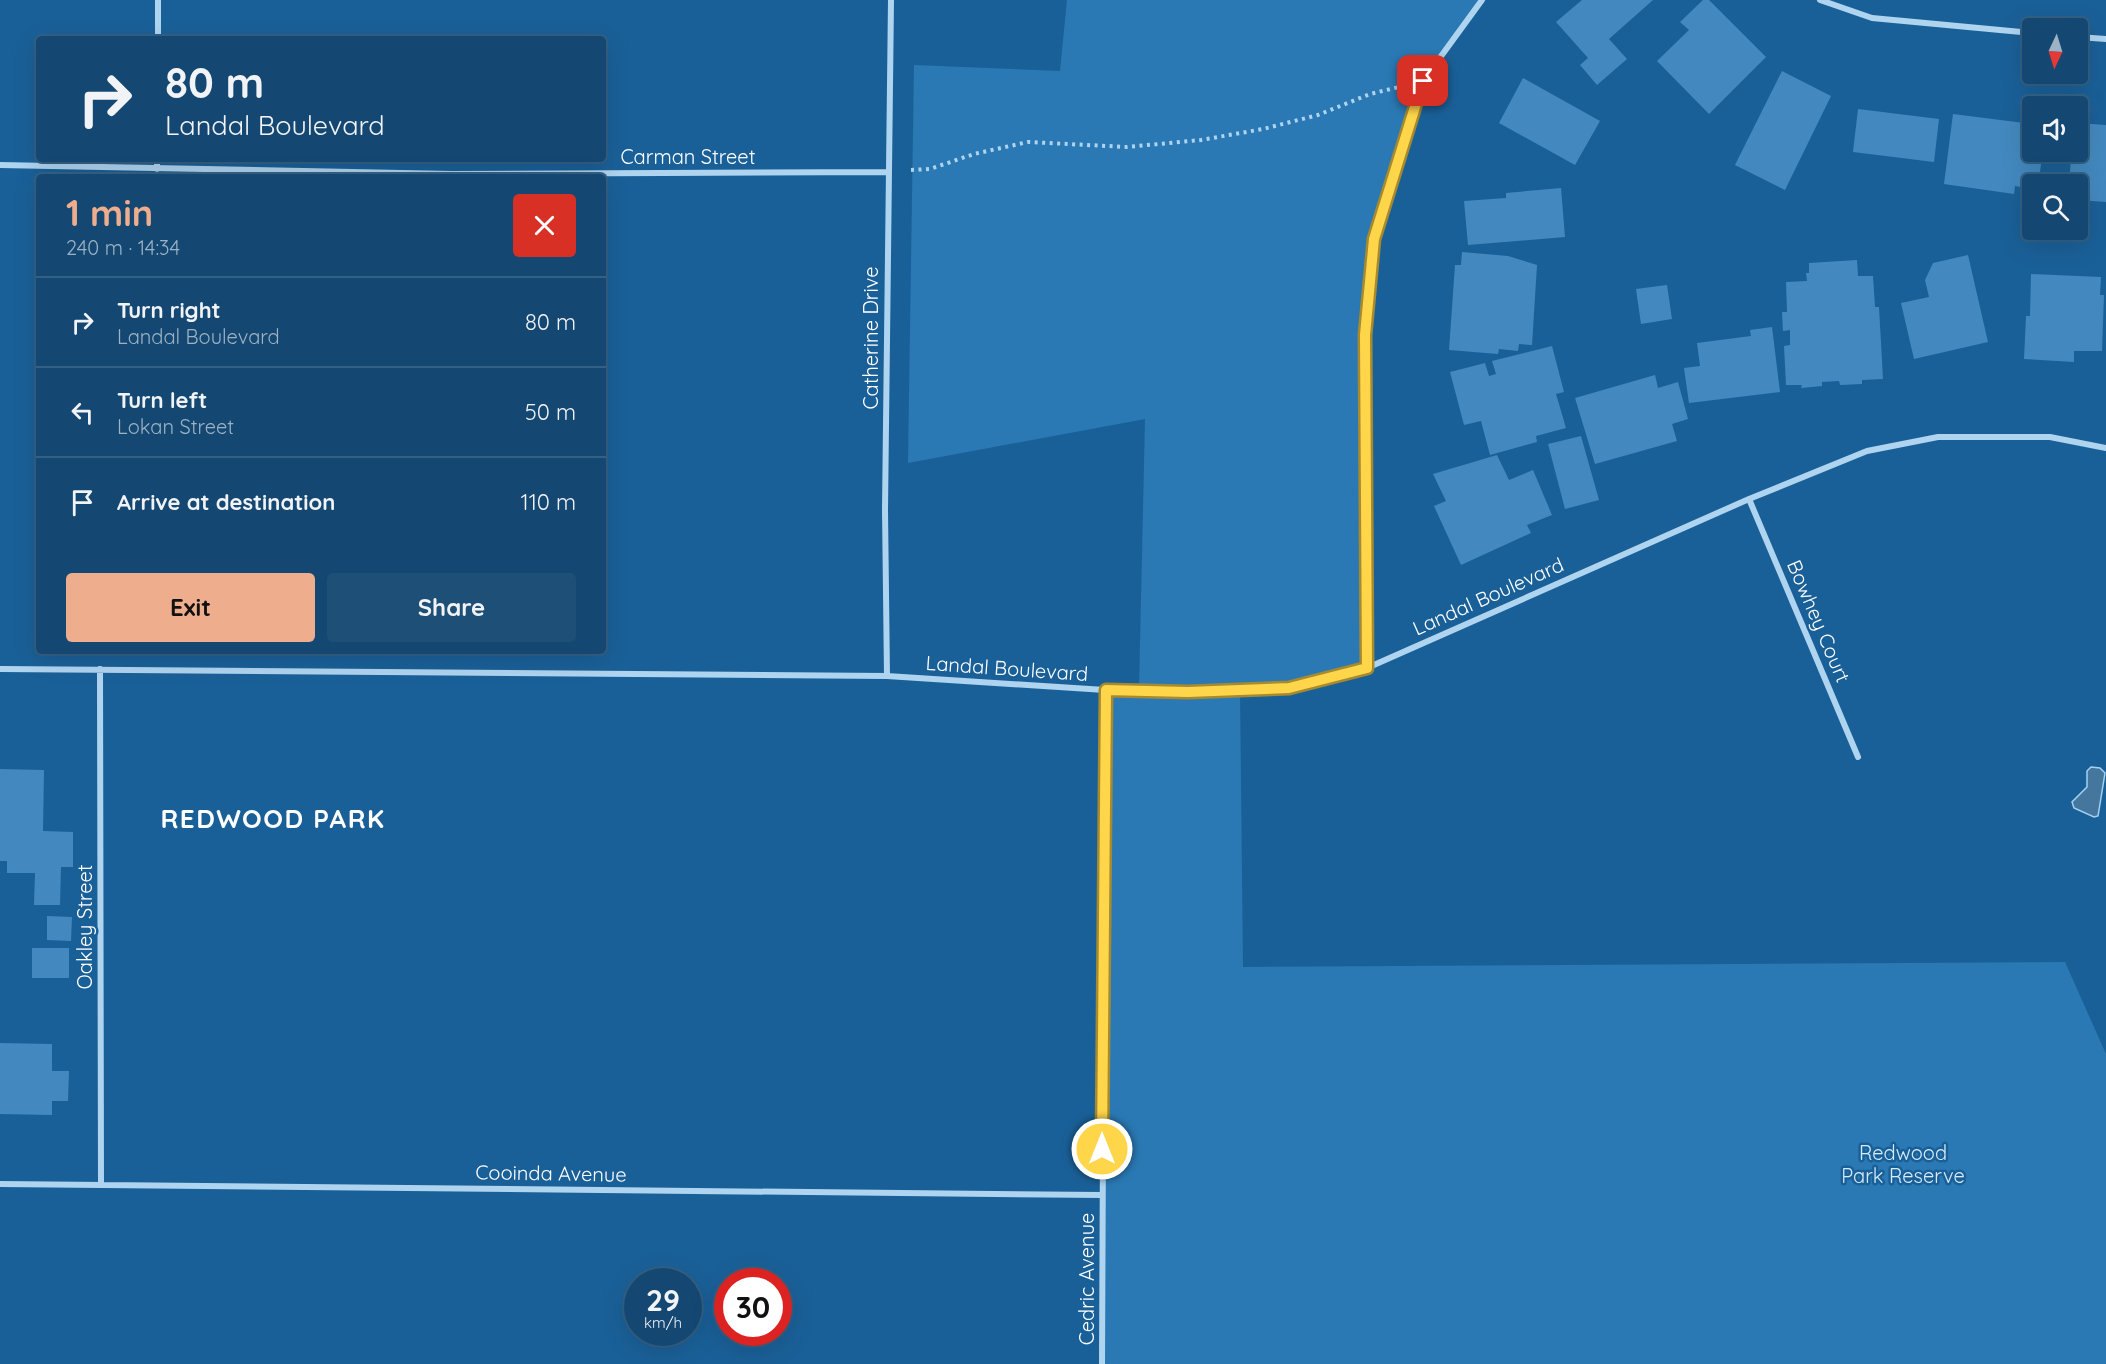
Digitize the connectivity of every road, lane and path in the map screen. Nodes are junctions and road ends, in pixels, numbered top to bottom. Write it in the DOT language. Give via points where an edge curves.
graph roads {
  1 [pos="158,0"];
  2 [pos="891,0"];
  3 [pos="1482,0"];
  4 [pos="1820,0"];
  5 [pos="2022,32"];
  6 [pos="158,36"];
  7 [pos="2088,38"];
  8 [pos="2106,39"];
  9 [pos="1423,81"];
  10 [pos="157,162"];
  11 [pos="0,165"];
  12 [pos="157,169"];
  13 [pos="888,172"];
  14 [pos="257,174"];
  15 [pos="597,174"];
  16 [pos="2106,448"];
  17 [pos="1749,499"];
  18 [pos="1367,668"];
  19 [pos="0,669"];
  20 [pos="100,669"];
  21 [pos="887,676"];
  22 [pos="1106,690"];
  23 [pos="1858,757"];
  24 [pos="0,1184"];
  25 [pos="101,1185"];
  26 [pos="1102,1195"];
  27 [pos="1102,1364"];
  1 -- 6 [label="street"];
  2 -- 13 [label="street, Catherine Drive"];
  3 -- 9 [label="street"];
  4 -- 5 [label="street" via="1872,18"];
  7 -- 8 [label="street"];
  9 -- 13 [label="path" via="1370,94 1318,115 1201,140 1127,147 1028,142 930,169"];
  9 -- 18 [label="street" via="1374,239 1365,335"];
  10 -- 12 [label="street"];
  11 -- 12 [label="street, Carman Street"];
  12 -- 14 [label="street, Carman Street"];
  13 -- 15 [label="street, Carman Street"];
  13 -- 21 [label="street, Catherine Drive"];
  16 -- 17 [label="street, Landal Boulevard" via="2050,437 1938,437 1867,451"];
  17 -- 18 [label="street, Landal Boulevard"];
  17 -- 23 [label="street, Bowhey Court"];
  18 -- 22 [label="street, Landal Boulevard" via="1289,688"];
  19 -- 20 [label="street, Landal Boulevard"];
  20 -- 21 [label="street, Landal Boulevard"];
  20 -- 25 [label="street, Oakley Street"];
  21 -- 22 [label="street, Landal Boulevard"];
  22 -- 26 [label="street, Cedric Avenue"];
  24 -- 25 [label="street, Cooinda Avenue"];
  25 -- 26 [label="street, Cooinda Avenue"];
  26 -- 27 [label="street, Cedric Avenue"];
}
